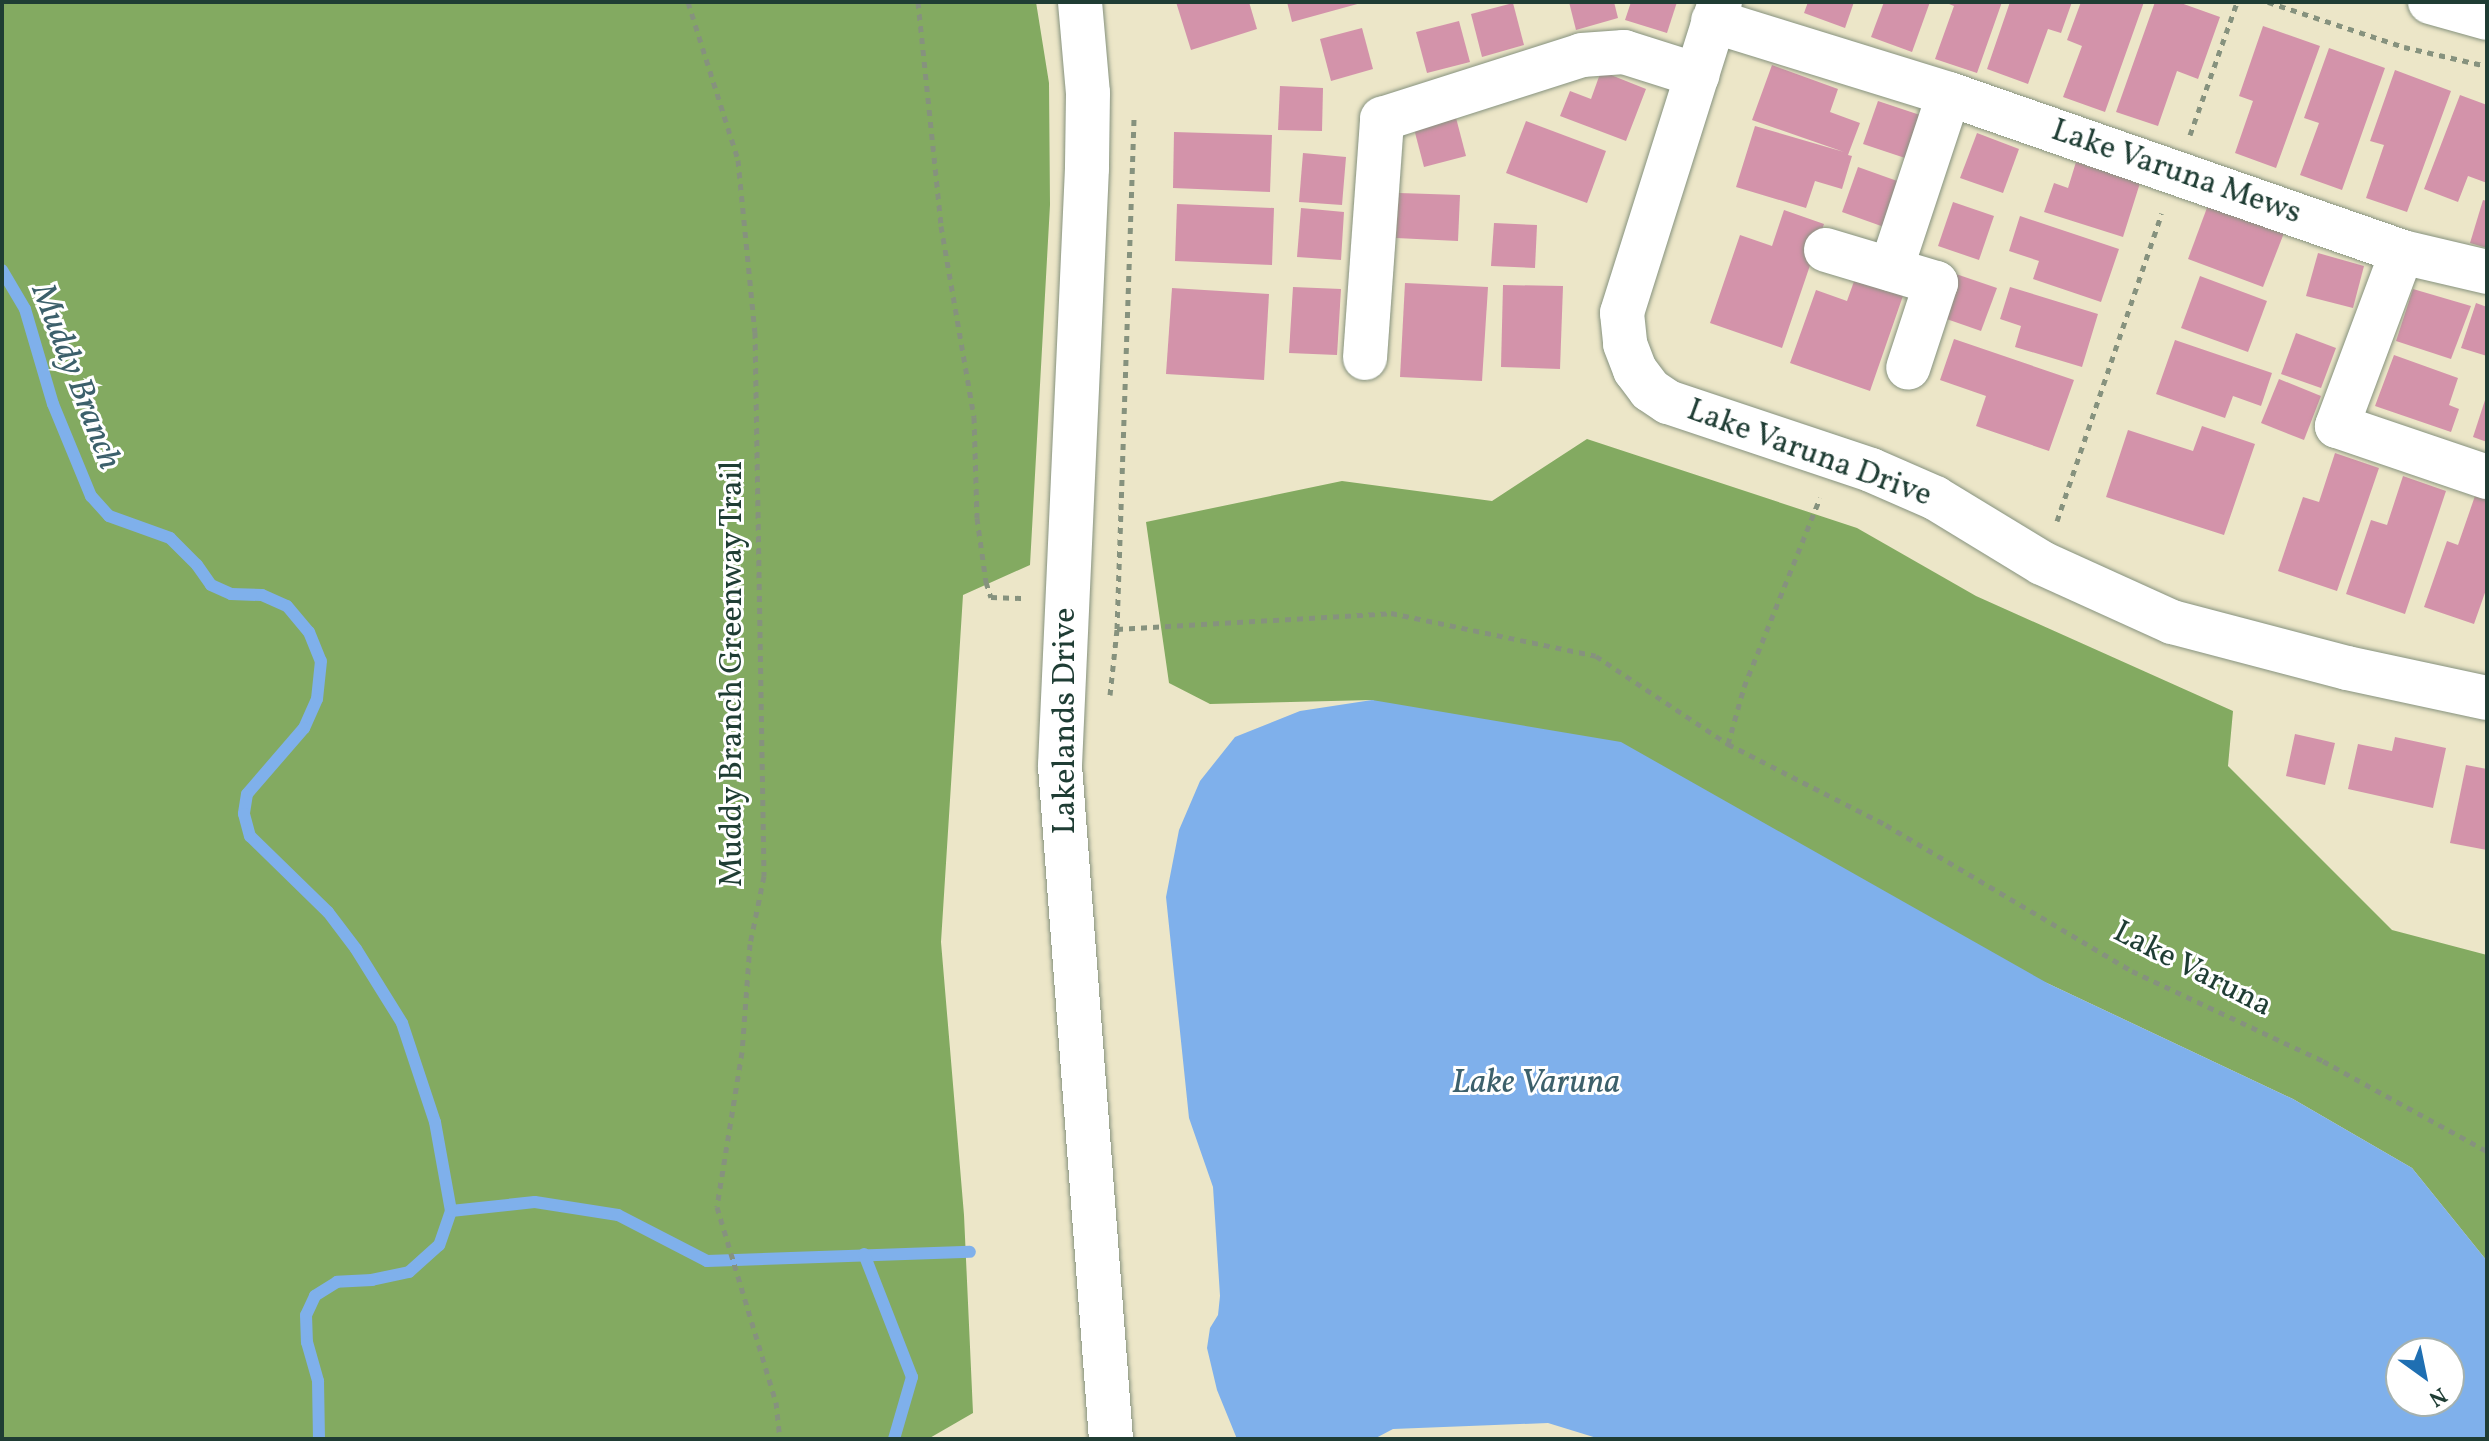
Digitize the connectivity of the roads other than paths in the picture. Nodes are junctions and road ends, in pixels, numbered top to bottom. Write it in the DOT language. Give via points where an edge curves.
graph roads {
  1 [pos="1080,2"];
  2 [pos="2430,2"];
  3 [pos="1716,12"];
  4 [pos="2487,18"];
  5 [pos="1697,75"];
  6 [pos="1949,94"];
  7 [pos="1826,250"];
  8 [pos="2402,252"];
  9 [pos="1891,269"];
  10 [pos="2487,272"];
  11 [pos="1365,358"];
  12 [pos="1908,368"];
  13 [pos="2487,477"];
  14 [pos="2487,698"];
  15 [pos="1111,1439"];
  1 -- 15 [label="street, Lakelands Drive" via="1087,153 1060,766"];
  2 -- 4 [label="street"];
  3 -- 5 [label="street, Lake Varuna Drive"];
  3 -- 6 [label="street, Lake Varuna Mews"];
  5 -- 11 [label="street" via="1624,52 1582,55 1382,119"];
  5 -- 14 [label="street, Lake Varuna Drive" via="1622,313 1625,344 1650,390 1668,402 1871,470 1935,498 2042,563 2172,622"];
  6 -- 8 [label="street, Lake Varuna Mews"];
  6 -- 9 [label="street"];
  7 -- 9 [label="street"];
  8 -- 10 [label="street, Lake Varuna Mews"];
  8 -- 13 [label="street" via="2337,426"];
  9 -- 12 [label="street" via="1936,283"];
}
